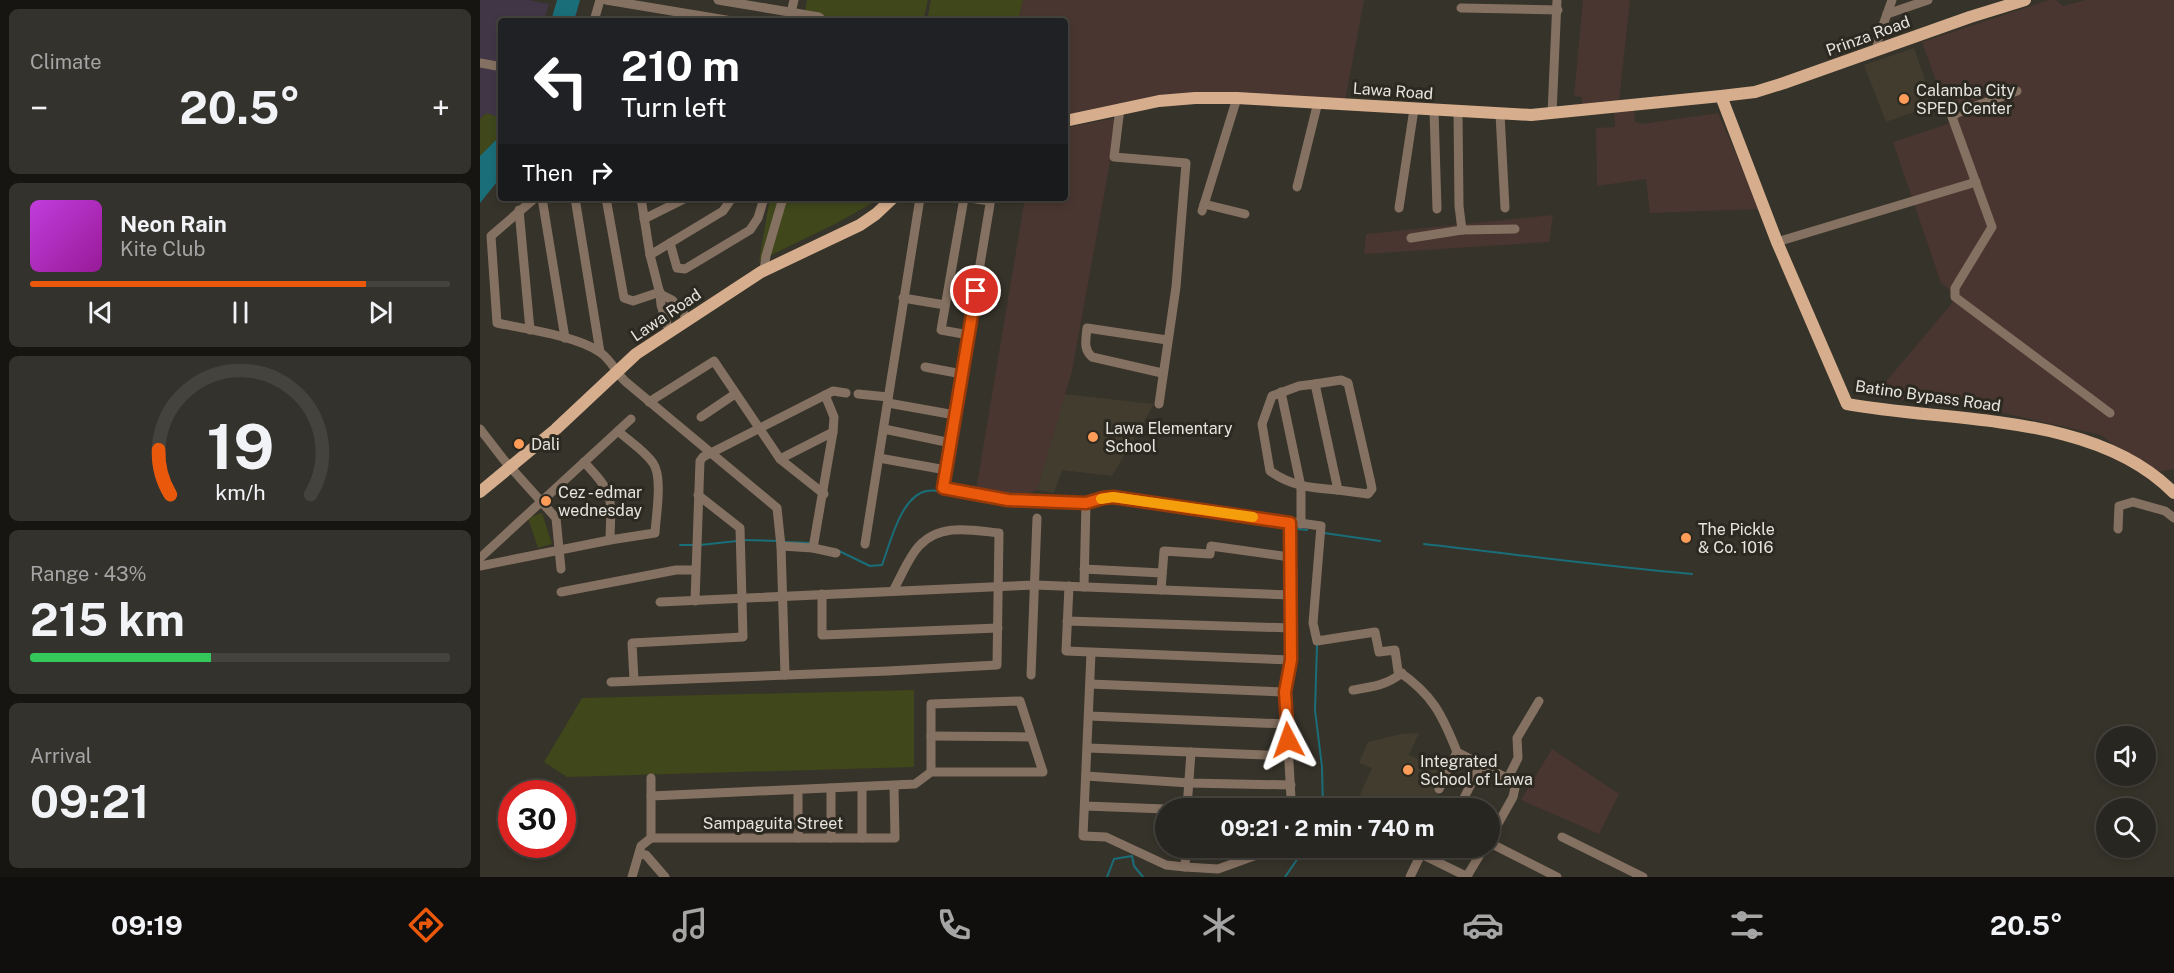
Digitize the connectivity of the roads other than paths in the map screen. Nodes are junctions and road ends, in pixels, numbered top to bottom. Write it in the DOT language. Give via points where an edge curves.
graph roads {
  1 [pos="600,0"];
  2 [pos="606,0"];
  3 [pos="718,0"];
  4 [pos="774,0"];
  5 [pos="794,0"];
  6 [pos="1892,0"];
  7 [pos="2025,0"];
  8 [pos="1925,1"];
  9 [pos="734,2"];
  10 [pos="1558,5"];
  11 [pos="1461,8"];
  12 [pos="772,10"];
  13 [pos="791,13"];
  14 [pos="1887,14"];
  15 [pos="680,17"];
  16 [pos="595,18"];
  17 [pos="696,18"];
  18 [pos="820,18"];
  19 [pos="1877,42"];
  20 [pos="480,63"];
  21 [pos="497,66"];
  22 [pos="2017,91"];
  23 [pos="1721,96"];
  24 [pos="1237,98"];
  25 [pos="1318,102"];
  26 [pos="1120,108"];
  27 [pos="1414,109"];
  28 [pos="1434,110"];
  29 [pos="1458,112"];
  30 [pos="1500,114"];
  31 [pos="1552,114"];
  32 [pos="1068,120"];
  33 [pos="1976,182"];
  34 [pos="1297,187"];
  35 [pos="531,201"];
  36 [pos="542,201"];
  37 [pos="575,201"];
  38 [pos="607,201"];
  39 [pos="641,201"];
  40 [pos="680,201"];
  41 [pos="730,201"];
  42 [pos="763,201"];
  43 [pos="782,201"];
  44 [pos="890,201"];
  45 [pos="919,201"];
  46 [pos="963,201"];
  47 [pos="990,201"];
  48 [pos="1399,208"];
  49 [pos="1505,208"];
  50 [pos="1437,209"];
  51 [pos="519,210"];
  52 [pos="1245,214"];
  53 [pos="644,219"];
  54 [pos="1515,228"];
  55 [pos="1462,230"];
  56 [pos="1411,238"];
  57 [pos="1778,242"];
  58 [pos="670,243"];
  59 [pos="650,255"];
  60 [pos="764,270"];
  61 [pos="660,293"];
  62 [pos="903,298"];
  63 [pos="945,305"];
  64 [pos="688,319"];
  65 [pos="530,330"];
  66 [pos="669,331"];
  67 [pos="969,335"];
  68 [pos="565,338"];
  69 [pos="1167,340"];
  70 [pos="600,352"];
  71 [pos="925,367"];
  72 [pos="617,372"];
  73 [pos="1162,373"];
  74 [pos="962,374"];
  75 [pos="1315,384"];
  76 [pos="1281,392"];
  77 [pos="846,393"];
  78 [pos="735,394"];
  79 [pos="858,394"];
  80 [pos="825,395"];
  81 [pos="888,400"];
  82 [pos="649,402"];
  83 [pos="1159,404"];
  84 [pos="2110,413"];
  85 [pos="956,415"];
  86 [pos="701,417"];
  87 [pos="631,419"];
  88 [pos="758,428"];
  89 [pos="480,429"];
  90 [pos="884,429"];
  91 [pos="618,431"];
  92 [pos="833,432"];
  93 [pos="951,443"];
  94 [pos="710,452"];
  95 [pos="879,458"];
  96 [pos="780,459"];
  97 [pos="584,462"];
  98 [pos="511,467"];
  99 [pos="946,471"];
  100 [pos="1301,487"];
  101 [pos="1338,490"];
  102 [pos="480,492"];
  103 [pos="2174,493"];
  104 [pos="824,494"];
  105 [pos="698,495"];
  106 [pos="540,501"];
  107 [pos="1086,503"];
  108 [pos="1037,518"];
  109 [pos="2174,518"];
  110 [pos="1290,523"];
  111 [pos="1301,524"];
  112 [pos="2118,529"];
  113 [pos="610,540"];
  114 [pos="865,544"];
  115 [pos="781,546"];
  116 [pos="813,548"];
  117 [pos="560,550"];
  118 [pos="836,553"];
  119 [pos="1290,557"];
  120 [pos="480,558"];
  121 [pos="480,566"];
  122 [pos="561,569"];
  123 [pos="1084,569"];
  124 [pos="695,570"];
  125 [pos="1162,573"];
  126 [pos="1035,585"];
  127 [pos="1069,586"];
  128 [pos="1084,586"];
  129 [pos="998,587"];
  130 [pos="1161,590"];
  131 [pos="893,591"];
  132 [pos="561,592"];
  133 [pos="822,594"];
  134 [pos="1291,595"];
  135 [pos="782,597"];
  136 [pos="742,599"];
  137 [pos="695,601"];
  138 [pos="660,602"];
  139 [pos="1067,621"];
  140 [pos="998,628"];
  141 [pos="1291,628"];
  142 [pos="1091,653"];
  143 [pos="1291,660"];
  144 [pos="1402,673"];
  145 [pos="784,675"];
  146 [pos="1031,675"];
  147 [pos="634,680"];
  148 [pos="611,682"];
  149 [pos="1090,684"];
  150 [pos="1353,690"];
  151 [pos="1285,692"];
  152 [pos="1539,701"];
  153 [pos="1089,716"];
  154 [pos="1287,724"];
  155 [pos="932,736"];
  156 [pos="1031,737"];
  157 [pos="1088,748"];
  158 [pos="1191,752"];
  159 [pos="1457,752"];
  160 [pos="1289,756"];
  161 [pos="1481,764"];
  162 [pos="932,772"];
  163 [pos="1086,776"];
  164 [pos="651,778"];
  165 [pos="1508,778"];
  166 [pos="1189,783"];
  167 [pos="1291,785"];
  168 [pos="894,786"];
  169 [pos="862,787"];
  170 [pos="831,788"];
  171 [pos="1439,789"];
  172 [pos="798,790"];
  173 [pos="651,796"];
  174 [pos="1188,798"];
  175 [pos="1291,798"];
  176 [pos="1463,798"];
  177 [pos="1085,806"];
  178 [pos="1155,809"];
  179 [pos="1500,819"];
  180 [pos="1562,837"];
  181 [pos="651,838"];
  182 [pos="798,838"];
  183 [pos="831,838"];
  184 [pos="862,838"];
  185 [pos="1500,848"];
  186 [pos="640,854"];
  187 [pos="1185,858"];
  188 [pos="1248,858"];
  189 [pos="1478,858"];
  190 [pos="1185,867"];
  191 [pos="1413,875"];
  192 [pos="632,877"];
  193 [pos="665,877"];
  194 [pos="1467,877"];
  195 [pos="1557,877"];
  196 [pos="1643,877"];
  1 -- 16 [label="street"];
  2 -- 15 [label="street"];
  3 -- 9 [label="street"];
  4 -- 12 [label="street"];
  5 -- 13 [label="street"];
  6 -- 14 [label="street"];
  7 -- 23 [label="main road, Prinza Road" via="1784,83"];
  8 -- 14 [label="street"];
  9 -- 12 [label="street"];
  10 -- 11 [label="street"];
  10 -- 31 [label="street"];
  12 -- 13 [label="street"];
  13 -- 18 [label="street"];
  14 -- 19 [label="street"];
  15 -- 17 [label="street"];
  20 -- 21 [label="street"];
  22 -- 33 [label="street" via="1952,117"];
  23 -- 31 [label="main road, Lawa Road"];
  23 -- 57 [label="main road, Batino Bypass Road"];
  24 -- 25 [label="main road, Lawa Road"];
  24 -- 26 [label="main road, Lawa Road" via="1159,101"];
  24 -- 52 [label="street" via="1203,207"];
  25 -- 27 [label="main road, Lawa Road"];
  25 -- 34 [label="street"];
  26 -- 32 [label="main road, Lawa Road"];
  26 -- 69 [label="street" via="1114,157 1186,163 1176,286"];
  27 -- 28 [label="main road, Lawa Road"];
  27 -- 48 [label="street"];
  28 -- 29 [label="main road, Lawa Road"];
  28 -- 50 [label="street"];
  29 -- 30 [label="main road, Lawa Road"];
  29 -- 55 [label="street"];
  30 -- 31 [label="main road, Lawa Road"];
  30 -- 49 [label="street"];
  33 -- 57 [label="street"];
  33 -- 84 [label="street" via="1992,227 1955,288 1955,297"];
  35 -- 51 [label="street"];
  36 -- 68 [label="street"];
  37 -- 70 [label="street"];
  38 -- 61 [label="street" via="624,298 633,301"];
  39 -- 53 [label="street"];
  40 -- 53 [label="street"];
  41 -- 58 [label="street" via="723,211"];
  42 -- 58 [label="street" via="750,230 685,269 677,268"];
  43 -- 60 [label="street"];
  44 -- 60 [label="main road, Lawa Road" via="860,225"];
  45 -- 62 [label="street"];
  46 -- 63 [label="street"];
  47 -- 67 [label="street"];
  51 -- 65 [label="street"];
  51 -- 65 [label="street" via="492,236 497,323"];
  53 -- 59 [label="street"];
  54 -- 55 [label="street"];
  55 -- 56 [label="street"];
  57 -- 103 [label="main road, Batino Bypass Road" via="1847,404 1984,420 2069,435 2138,465"];
  58 -- 59 [label="street"];
  59 -- 61 [label="street"];
  60 -- 64 [label="main road, Lawa Road"];
  61 -- 64 [label="street" via="672,300"];
  61 -- 66 [label="street"];
  62 -- 63 [label="street"];
  62 -- 81 [label="street"];
  63 -- 67 [label="street" via="941,330"];
  64 -- 66 [label="main road, Lawa Road"];
  65 -- 68 [label="street"];
  66 -- 72 [label="main road, Lawa Road"];
  67 -- 74 [label="street"];
  68 -- 70 [label="street"];
  69 -- 73 [label="street"];
  69 -- 73 [label="street" via="1087,328 1085,342 1092,357"];
  70 -- 72 [label="street"];
  71 -- 74 [label="street"];
  72 -- 82 [label="street"];
  72 -- 98 [label="main road, Lawa Road"];
  73 -- 83 [label="street"];
  74 -- 85 [label="street"];
  75 -- 76 [label="street"];
  75 -- 101 [label="street"];
  75 -- 101 [label="street" via="1341,380 1348,383 1372,489 1368,494"];
  76 -- 100 [label="street"];
  76 -- 100 [label="street" via="1272,396 1262,424 1270,471"];
  77 -- 80 [label="street" via="833,391"];
  78 -- 82 [label="street" via="714,361"];
  78 -- 86 [label="street"];
  78 -- 88 [label="street"];
  79 -- 81 [label="street"];
  80 -- 88 [label="street"];
  80 -- 92 [label="street" via="834,417"];
  81 -- 85 [label="street"];
  81 -- 90 [label="street"];
  82 -- 94 [label="street"];
  85 -- 93 [label="street"];
  87 -- 91 [label="street"];
  88 -- 94 [label="street"];
  88 -- 96 [label="street"];
  89 -- 98 [label="street"];
  90 -- 93 [label="street"];
  90 -- 95 [label="street"];
  91 -- 97 [label="street"];
  91 -- 113 [label="street" via="657,468 655,533"];
  92 -- 96 [label="street"];
  92 -- 104 [label="street"];
  93 -- 99 [label="street"];
  94 -- 105 [label="street" via="700,461"];
  94 -- 115 [label="street" via="777,507"];
  95 -- 99 [label="street"];
  95 -- 114 [label="street"];
  96 -- 104 [label="street"];
  97 -- 106 [label="street"];
  97 -- 113 [label="street" via="605,484 610,498"];
  98 -- 102 [label="main road, Lawa Road"];
  98 -- 106 [label="street"];
  99 -- 107 [label="street" via="943,488 1008,500"];
  100 -- 101 [label="street"];
  100 -- 111 [label="street"];
  104 -- 116 [label="street"];
  105 -- 124 [label="street"];
  105 -- 136 [label="street" via="740,528"];
  106 -- 117 [label="street" via="557,522"];
  106 -- 120 [label="street"];
  107 -- 110 [label="street" via="1113,497"];
  107 -- 123 [label="street"];
  108 -- 126 [label="street"];
  109 -- 112 [label="street" via="2165,511 2133,502 2119,506"];
  110 -- 111 [label="street"];
  110 -- 119 [label="street"];
  111 -- 144 [label="street" via="1321,526 1313,623 1317,640 1375,632 1378,652 1395,650 1398,671"];
  113 -- 117 [label="street"];
  115 -- 116 [label="street"];
  115 -- 135 [label="street"];
  116 -- 118 [label="street"];
  117 -- 121 [label="street"];
  117 -- 122 [label="street"];
  119 -- 125 [label="street" via="1211,546 1210,554 1164,551"];
  119 -- 134 [label="street"];
  123 -- 125 [label="street"];
  123 -- 128 [label="street"];
  124 -- 132 [label="street" via="676,570"];
  124 -- 137 [label="street"];
  125 -- 130 [label="street"];
  126 -- 127 [label="street"];
  126 -- 129 [label="street"];
  126 -- 146 [label="street"];
  127 -- 128 [label="street"];
  127 -- 139 [label="street"];
  128 -- 130 [label="street"];
  129 -- 131 [label="street"];
  129 -- 131 [label="street" via="999,533 959,529 935,533 918,547"];
  129 -- 140 [label="street"];
  130 -- 134 [label="street"];
  131 -- 133 [label="street"];
  133 -- 135 [label="street"];
  133 -- 140 [label="street" via="822,635"];
  134 -- 141 [label="street"];
  135 -- 136 [label="street"];
  135 -- 145 [label="street"];
  136 -- 137 [label="street"];
  136 -- 147 [label="street" via="743,637 632,643"];
  137 -- 138 [label="street"];
  139 -- 141 [label="street"];
  139 -- 142 [label="street" via="1066,651"];
  140 -- 145 [label="street" via="998,665"];
  141 -- 143 [label="street"];
  142 -- 143 [label="street"];
  142 -- 149 [label="street"];
  143 -- 151 [label="street"];
  144 -- 150 [label="street" via="1380,686"];
  144 -- 159 [label="street" via="1424,691 1443,716"];
  145 -- 147 [label="street"];
  147 -- 148 [label="street"];
  149 -- 151 [label="street"];
  149 -- 153 [label="street"];
  151 -- 154 [label="street"];
  152 -- 165 [label="street" via="1517,738 1518,758"];
  153 -- 154 [label="street"];
  153 -- 157 [label="street"];
  154 -- 160 [label="street"];
  155 -- 156 [label="street"];
  155 -- 156 [label="street" via="931,704 1020,701"];
  155 -- 162 [label="street"];
  156 -- 162 [label="street" via="1043,772"];
  157 -- 158 [label="street"];
  157 -- 163 [label="street"];
  158 -- 160 [label="street"];
  158 -- 166 [label="street"];
  159 -- 161 [label="street"];
  159 -- 171 [label="street"];
  160 -- 167 [label="street"];
  161 -- 165 [label="street"];
  161 -- 176 [label="street"];
  162 -- 168 [label="street" via="915,784"];
  163 -- 166 [label="street"];
  163 -- 177 [label="street"];
  164 -- 173 [label="street"];
  165 -- 179 [label="street" via="1516,783 1516,789"];
  166 -- 167 [label="street"];
  166 -- 174 [label="street"];
  167 -- 175 [label="street"];
  168 -- 169 [label="street"];
  168 -- 184 [label="street, Sampaguita Street" via="895,838"];
  169 -- 170 [label="street"];
  169 -- 184 [label="street"];
  170 -- 172 [label="street"];
  170 -- 183 [label="street"];
  172 -- 173 [label="street"];
  172 -- 182 [label="street"];
  173 -- 181 [label="street"];
  177 -- 178 [label="street"];
  177 -- 190 [label="street" via="1083,836 1106,837 1166,865"];
  180 -- 196 [label="street"];
  181 -- 182 [label="street, Sampaguita Street"];
  181 -- 186 [label="street" via="641,846"];
  182 -- 183 [label="street, Sampaguita Street"];
  183 -- 184 [label="street, Sampaguita Street"];
  185 -- 195 [label="street"];
  186 -- 192 [label="street"];
  186 -- 193 [label="street" via="646,855"];
  187 -- 190 [label="street"];
  188 -- 190 [label="street" via="1218,869"];
  189 -- 194 [label="street"];
  191 -- 194 [label="street" via="1421,854"];
}
